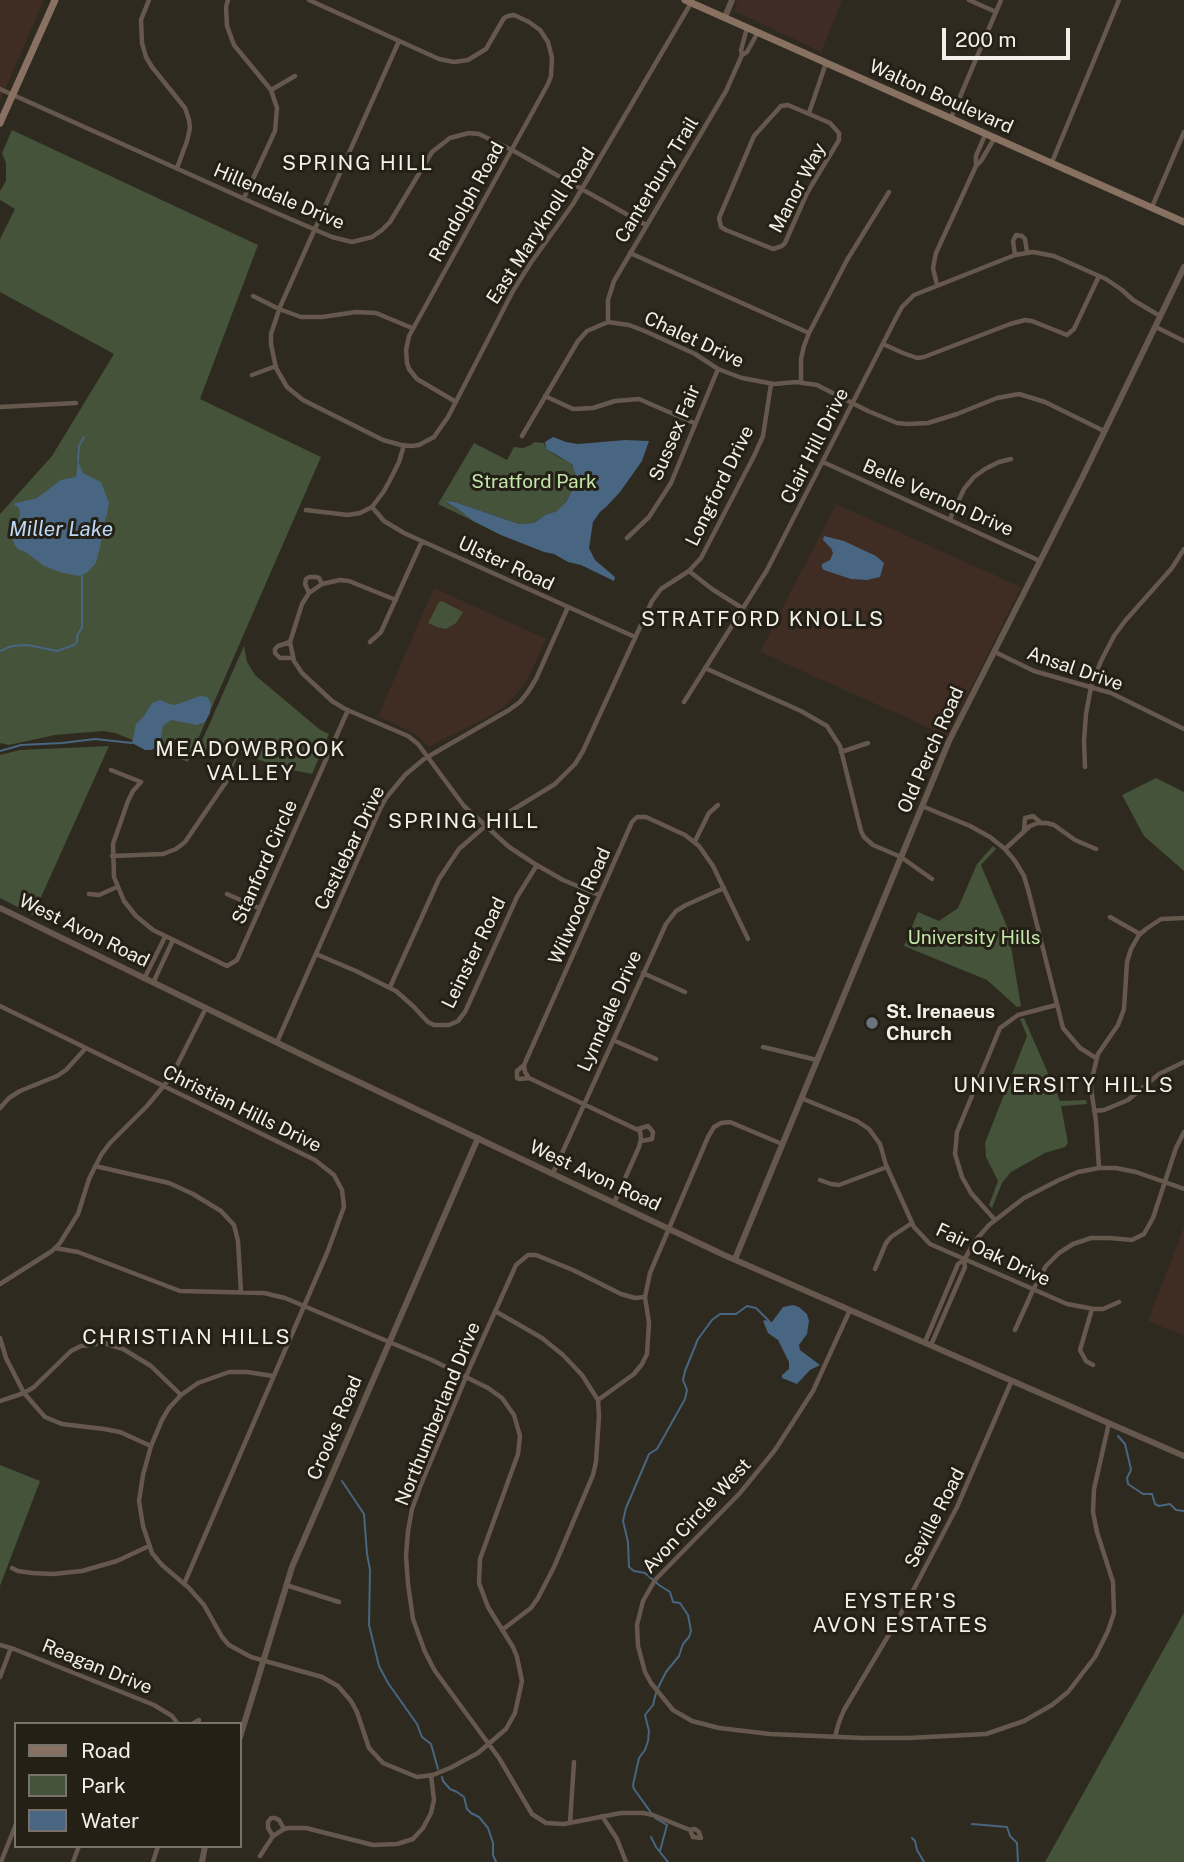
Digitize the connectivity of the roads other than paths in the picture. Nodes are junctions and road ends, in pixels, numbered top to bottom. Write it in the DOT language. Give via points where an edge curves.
graph roads {
  1 [pos="55,0"];
  2 [pos="149,0"];
  3 [pos="228,0"];
  4 [pos="309,0"];
  5 [pos="732,0"];
  6 [pos="969,0"];
  7 [pos="1001,0"];
  8 [pos="1119,0"];
  9 [pos="688,1"];
  10 [pos="996,12"];
  11 [pos="725,17"];
  12 [pos="747,27"];
  13 [pos="758,32"];
  14 [pos="399,41"];
  15 [pos="742,55"];
  16 [pos="826,63"];
  17 [pos="295,75"];
  18 [pos="0,89"];
  19 [pos="271,90"];
  20 [pos="12,95"];
  21 [pos="809,113"];
  22 [pos="951,118"];
  23 [pos="0,123"];
  24 [pos="1184,132"];
  25 [pos="985,135"];
  26 [pos="994,139"];
  27 [pos="512,150"];
  28 [pos="1052,163"];
  29 [pos="976,166"];
  30 [pos="177,168"];
  31 [pos="582,189"];
  32 [pos="889,192"];
  33 [pos="244,198"];
  34 [pos="1152,208"];
  35 [pos="1184,222"];
  36 [pos="646,225"];
  37 [pos="316,229"];
  38 [pos="1027,252"];
  39 [pos="630,253"];
  40 [pos="1015,255"];
  41 [pos="1184,267"];
  42 [pos="1099,276"];
  43 [pos="937,285"];
  44 [pos="253,296"];
  45 [pos="279,310"];
  46 [pos="1161,316"];
  47 [pos="608,322"];
  48 [pos="1156,327"];
  49 [pos="412,328"];
  50 [pos="809,333"];
  51 [pos="1184,341"];
  52 [pos="883,344"];
  53 [pos="276,366"];
  54 [pos="718,369"];
  55 [pos="252,375"];
  56 [pos="801,382"];
  57 [pos="771,384"];
  58 [pos="545,396"];
  59 [pos="456,402"];
  60 [pos="76,403"];
  61 [pos="852,403"];
  62 [pos="0,407"];
  63 [pos="694,424"];
  64 [pos="1104,431"];
  65 [pos="522,436"];
  66 [pos="404,445"];
  67 [pos="1011,459"];
  68 [pos="822,462"];
  69 [pos="372,507"];
  70 [pos="306,510"];
  71 [pos="950,519"];
  72 [pos="627,538"];
  73 [pos="422,541"];
  74 [pos="1184,549"];
  75 [pos="1041,561"];
  76 [pos="689,571"];
  77 [pos="322,584"];
  78 [pos="309,593"];
  79 [pos="396,600"];
  80 [pos="568,607"];
  81 [pos="742,608"];
  82 [pos="635,638"];
  83 [pos="290,642"];
  84 [pos="370,642"];
  85 [pos="995,652"];
  86 [pos="293,658"];
  87 [pos="705,668"];
  88 [pos="1091,687"];
  89 [pos="684,702"];
  90 [pos="348,710"];
  91 [pos="1184,729"];
  92 [pos="869,743"];
  93 [pos="841,752"];
  94 [pos="428,757"];
  95 [pos="1085,767"];
  96 [pos="111,770"];
  97 [pos="226,782"];
  98 [pos="718,805"];
  99 [pos="922,806"];
  100 [pos="1042,823"];
  101 [pos="485,827"];
  102 [pos="1024,831"];
  103 [pos="695,841"];
  104 [pos="1005,849"];
  105 [pos="1096,849"];
  106 [pos="113,856"];
  107 [pos="901,857"];
  108 [pos="537,866"];
  109 [pos="932,879"];
  110 [pos="117,887"];
  111 [pos="724,888"];
  112 [pos="89,894"];
  113 [pos="227,894"];
  114 [pos="600,895"];
  115 [pos="0,908"];
  116 [pos="259,908"];
  117 [pos="1110,917"];
  118 [pos="1184,918"];
  119 [pos="1140,934"];
  120 [pos="165,937"];
  121 [pos="748,939"];
  122 [pos="173,940"];
  123 [pos="316,954"];
  124 [pos="643,973"];
  125 [pos="144,979"];
  126 [pos="153,983"];
  127 [pos="390,988"];
  128 [pos="685,992"];
  129 [pos="1056,1005"];
  130 [pos="0,1006"];
  131 [pos="206,1008"];
  132 [pos="613,1040"];
  133 [pos="278,1042"];
  134 [pos="763,1047"];
  135 [pos="85,1049"];
  136 [pos="1096,1058"];
  137 [pos="656,1059"];
  138 [pos="817,1060"];
  139 [pos="1184,1062"];
  140 [pos="524,1065"];
  141 [pos="529,1078"];
  142 [pos="164,1086"];
  143 [pos="801,1098"];
  144 [pos="584,1103"];
  145 [pos="0,1108"];
  146 [pos="1094,1111"];
  147 [pos="637,1129"];
  148 [pos="1184,1132"];
  149 [pos="478,1138"];
  150 [pos="640,1141"];
  151 [pos="782,1144"];
  152 [pos="94,1166"];
  153 [pos="887,1167"];
  154 [pos="1099,1168"];
  155 [pos="553,1173"];
  156 [pos="820,1180"];
  157 [pos="1166,1182"];
  158 [pos="1184,1189"];
  159 [pos="614,1203"];
  160 [pos="995,1220"];
  161 [pos="912,1223"];
  162 [pos="669,1229"];
  163 [pos="55,1248"];
  164 [pos="735,1259"];
  165 [pos="964,1260"];
  166 [pos="875,1269"];
  167 [pos="0,1284"];
  168 [pos="1033,1290"];
  169 [pos="241,1292"];
  170 [pos="645,1297"];
  171 [pos="1119,1302"];
  172 [pos="305,1305"];
  173 [pos="1092,1309"];
  174 [pos="850,1310"];
  175 [pos="495,1311"];
  176 [pos="1015,1330"];
  177 [pos="0,1338"];
  178 [pos="389,1341"];
  179 [pos="928,1343"];
  180 [pos="1093,1365"];
  181 [pos="272,1377"];
  182 [pos="466,1377"];
  183 [pos="1012,1380"];
  184 [pos="24,1393"];
  185 [pos="181,1395"];
  186 [pos="598,1400"];
  187 [pos="0,1401"];
  188 [pos="1109,1423"];
  189 [pos="151,1446"];
  190 [pos="1184,1456"];
  191 [pos="149,1546"];
  192 [pos="12,1568"];
  193 [pos="184,1584"];
  194 [pos="286,1585"];
  195 [pos="339,1602"];
  196 [pos="502,1630"];
  197 [pos="0,1645"];
  198 [pos="11,1648"];
  199 [pos="263,1660"];
  200 [pos="0,1677"];
  201 [pos="199,1720"];
  202 [pos="176,1722"];
  203 [pos="196,1722"];
  204 [pos="242,1730"];
  205 [pos="835,1737"];
  206 [pos="490,1745"];
  207 [pos="575,1762"];
  208 [pos="431,1775"];
  209 [pos="602,1816"];
  210 [pos="570,1823"];
  211 [pos="14,1829"];
  212 [pos="284,1829"];
  213 [pos="690,1830"];
  214 [pos="273,1836"];
  215 [pos="260,1856"];
  216 [pos="1,1862"];
  217 [pos="626,1862"];
  1 -- 20 [label="main road"];
  2 -- 30 [label="street" via="141,20 146,57 189,120"];
  3 -- 19 [label="street" via="226,18 234,45"];
  4 -- 14 [label="street"];
  5 -- 11 [label="street"];
  6 -- 10 [label="street"];
  7 -- 10 [label="street"];
  8 -- 28 [label="street"];
  9 -- 11 [label="main road, Walton Boulevard"];
  9 -- 31 [label="street, East Maryknoll Road"];
  10 -- 22 [label="street"];
  11 -- 12 [label="main road, Walton Boulevard"];
  12 -- 13 [label="main road, Walton Boulevard"];
  12 -- 15 [label="street, Canterbury Trail"];
  13 -- 15 [label="street, Canterbury Trail"];
  13 -- 16 [label="main road, Walton Boulevard"];
  14 -- 27 [label="street, Randolph Road" via="454,62 486,50 508,16 540,30 552,58 551,76"];
  14 -- 37 [label="street"];
  15 -- 36 [label="street, Canterbury Trail" via="726,91"];
  16 -- 21 [label="street"];
  16 -- 22 [label="main road, Walton Boulevard"];
  17 -- 19 [label="street"];
  18 -- 20 [label="street, Hillendale Drive"];
  19 -- 33 [label="street" via="277,108 275,131"];
  20 -- 23 [label="main road"];
  20 -- 30 [label="street, Hillendale Drive"];
  21 -- 21 [label="street, Manor Way" via="830,123 839,140 807,193 785,243 774,249 721,227 719,218 754,136 781,106"];
  22 -- 25 [label="main road, Walton Boulevard"];
  24 -- 34 [label="street"];
  25 -- 26 [label="main road, Walton Boulevard"];
  25 -- 29 [label="street" via="975,156"];
  26 -- 28 [label="main road, Walton Boulevard"];
  26 -- 29 [label="street"];
  27 -- 31 [label="street, Hillendale Drive"];
  27 -- 37 [label="street, Hillendale Drive" via="479,134 456,136 432,152 390,222 372,237 352,242"];
  27 -- 49 [label="street, Randolph Road"];
  28 -- 34 [label="main road, Walton Boulevard"];
  29 -- 43 [label="street" via="936,253"];
  30 -- 33 [label="street, Hillendale Drive"];
  31 -- 36 [label="street, Hillendale Drive"];
  31 -- 59 [label="street, East Maryknoll Road" via="517,285"];
  32 -- 50 [label="street"];
  33 -- 37 [label="street, Hillendale Drive"];
  34 -- 35 [label="main road, Walton Boulevard"];
  36 -- 39 [label="street, Canterbury Trail"];
  37 -- 45 [label="street"];
  38 -- 40 [label="street, Clair Hill Drive"];
  38 -- 40 [label="street, Clair Hill Drive" via="1025,239 1016,235"];
  38 -- 42 [label="street, Clair Hill Drive" via="1054,256"];
  39 -- 47 [label="street, Canterbury Trail" via="611,288"];
  39 -- 50 [label="street"];
  40 -- 43 [label="street, Clair Hill Drive"];
  41 -- 46 [label="street, Old Perch Road"];
  42 -- 46 [label="street, Clair Hill Drive"];
  42 -- 52 [label="street" via="1067,335 1025,320 924,357"];
  43 -- 52 [label="street, Clair Hill Drive" via="909,299"];
  44 -- 45 [label="street"];
  45 -- 49 [label="street" via="309,318 376,313"];
  45 -- 53 [label="street" via="271,334"];
  46 -- 48 [label="street, Old Perch Road"];
  47 -- 54 [label="street, Chalet Drive" via="671,342"];
  47 -- 58 [label="street" via="587,331 578,341"];
  48 -- 51 [label="street"];
  48 -- 64 [label="street, Old Perch Road"];
  49 -- 59 [label="street, Randolph Road" via="409,369 417,379"];
  50 -- 56 [label="street" via="801,359"];
  52 -- 61 [label="street, Clair Hill Drive"];
  53 -- 55 [label="street"];
  53 -- 66 [label="street" via="287,387 303,400 383,440"];
  54 -- 57 [label="street, Chalet Drive"];
  54 -- 63 [label="street, Sussex Fair"];
  56 -- 57 [label="street, Chalet Drive"];
  56 -- 61 [label="street, Chalet Drive"];
  57 -- 76 [label="street, Longford Drive" via="763,436 707,548"];
  58 -- 63 [label="street" via="573,410 639,399"];
  58 -- 65 [label="street"];
  59 -- 66 [label="street, East Maryknoll Road" via="434,438"];
  60 -- 62 [label="street"];
  61 -- 64 [label="street, Chalet Drive" via="897,423 918,424 1019,394"];
  61 -- 68 [label="street, Clair Hill Drive"];
  63 -- 72 [label="street, Sussex Fair" via="667,490"];
  64 -- 75 [label="street, Old Perch Road"];
  66 -- 69 [label="street" via="390,480"];
  67 -- 71 [label="street" via="974,477"];
  68 -- 71 [label="street, Belle Vernon Drive"];
  68 -- 81 [label="street, Clair Hill Drive" via="767,570"];
  69 -- 70 [label="street" via="348,515"];
  69 -- 73 [label="street, Ulster Road" via="384,521"];
  71 -- 75 [label="street, Belle Vernon Drive"];
  73 -- 79 [label="street"];
  73 -- 80 [label="street, Ulster Road"];
  74 -- 88 [label="street" via="1114,636"];
  75 -- 85 [label="street, Old Perch Road"];
  76 -- 81 [label="street"];
  76 -- 82 [label="street, Longford Drive" via="658,593"];
  77 -- 78 [label="street"];
  77 -- 78 [label="street" via="316,577 306,579"];
  77 -- 79 [label="street" via="349,581"];
  78 -- 83 [label="street"];
  79 -- 84 [label="street" via="381,632"];
  80 -- 82 [label="street, Ulster Road"];
  80 -- 94 [label="street, Castlebar Drive" via="536,679 520,702"];
  81 -- 87 [label="street, Clair Hill Drive"];
  82 -- 101 [label="street, Longford Drive" via="576,764 555,784"];
  83 -- 86 [label="street"];
  83 -- 86 [label="street" via="278,646 275,653 280,659"];
  85 -- 88 [label="street, Ansal Drive" via="1034,671"];
  85 -- 99 [label="street, Old Perch Road"];
  86 -- 90 [label="street" via="324,695"];
  87 -- 89 [label="street, Clair Hill Drive"];
  87 -- 93 [label="street" via="817,719 833,733"];
  88 -- 91 [label="street, Ansal Drive"];
  88 -- 95 [label="street" via="1084,729"];
  90 -- 94 [label="street" via="408,736"];
  90 -- 116 [label="street, Stanford Circle"];
  92 -- 93 [label="street"];
  93 -- 107 [label="street" via="864,837"];
  94 -- 101 [label="street" via="456,797"];
  94 -- 123 [label="street, Castlebar Drive" via="400,780 380,809"];
  96 -- 106 [label="street, Stanford Circle" via="141,782 123,813"];
  97 -- 106 [label="street" via="176,849 163,854"];
  98 -- 103 [label="street"];
  99 -- 104 [label="street" via="970,826"];
  99 -- 107 [label="street, Old Perch Road"];
  100 -- 102 [label="street"];
  100 -- 102 [label="street" via="1033,816 1025,818"];
  100 -- 105 [label="street"];
  101 -- 108 [label="street"];
  101 -- 127 [label="street, Longford Drive" via="459,849 439,879"];
  102 -- 104 [label="street"];
  103 -- 111 [label="street"];
  103 -- 114 [label="street, Wilwood Road" via="637,817"];
  104 -- 129 [label="street" via="1024,876"];
  106 -- 110 [label="street, Stanford Circle"];
  107 -- 109 [label="street"];
  107 -- 138 [label="street, Old Perch Road"];
  108 -- 114 [label="street"];
  108 -- 127 [label="street, Leinster Road" via="517,897 458,1021 434,1025"];
  110 -- 112 [label="street"];
  110 -- 120 [label="street, Stanford Circle" via="136,916"];
  111 -- 121 [label="street"];
  111 -- 124 [label="street, Lynndale Drive" via="676,911"];
  113 -- 116 [label="street"];
  114 -- 140 [label="street, Wilwood Road"];
  115 -- 125 [label="street, West Avon Road"];
  116 -- 122 [label="street, Stanford Circle" via="237,960 227,966"];
  117 -- 119 [label="street"];
  118 -- 119 [label="street" via="1161,919"];
  119 -- 136 [label="street" via="1126,962 1124,1009"];
  120 -- 122 [label="street, Stanford Circle"];
  120 -- 125 [label="street"];
  122 -- 126 [label="street"];
  123 -- 127 [label="street, Leinster Road"];
  123 -- 133 [label="street, Castlebar Drive"];
  124 -- 128 [label="street"];
  124 -- 132 [label="street, Lynndale Drive"];
  125 -- 126 [label="street, West Avon Road"];
  126 -- 131 [label="street, West Avon Road"];
  129 -- 136 [label="street" via="1069,1037"];
  129 -- 160 [label="street" via="1018,1014 1000,1028 957,1132 962,1177"];
  130 -- 135 [label="street, Christian Hills Drive"];
  131 -- 133 [label="street, West Avon Road"];
  131 -- 142 [label="street"];
  132 -- 137 [label="street"];
  132 -- 144 [label="street, Lynndale Drive"];
  133 -- 149 [label="street, West Avon Road"];
  134 -- 138 [label="street"];
  135 -- 142 [label="street, Christian Hills Drive"];
  135 -- 145 [label="street" via="66,1070 20,1091"];
  136 -- 146 [label="street" via="1091,1088"];
  138 -- 143 [label="street, Old Perch Road"];
  139 -- 146 [label="street" via="1159,1074 1128,1100"];
  140 -- 141 [label="street"];
  140 -- 141 [label="street" via="516,1075"];
  141 -- 144 [label="street"];
  142 -- 152 [label="street"];
  142 -- 172 [label="street, Christian Hills Drive" via="315,1160 334,1175 344,1207"];
  143 -- 151 [label="street, Old Perch Road"];
  143 -- 153 [label="street, Fair Oak Drive" via="864,1125 880,1144"];
  144 -- 147 [label="street"];
  144 -- 155 [label="street, Lynndale Drive"];
  146 -- 154 [label="street"];
  147 -- 150 [label="street"];
  147 -- 150 [label="street" via="648,1126 653,1132 652,1139"];
  148 -- 157 [label="street"];
  149 -- 155 [label="street, West Avon Road"];
  149 -- 178 [label="street, Crooks Road"];
  150 -- 159 [label="street"];
  151 -- 162 [label="street" via="730,1122 714,1127"];
  151 -- 164 [label="street, Old Perch Road"];
  152 -- 163 [label="street" via="78,1214"];
  152 -- 169 [label="street" via="169,1184 221,1211 234,1225 238,1241"];
  153 -- 156 [label="street" via="839,1185"];
  153 -- 161 [label="street, Fair Oak Drive"];
  154 -- 157 [label="street" via="1129,1170"];
  154 -- 160 [label="street" via="1043,1187"];
  155 -- 159 [label="street, West Avon Road"];
  157 -- 158 [label="street"];
  157 -- 168 [label="street" via="1144,1234 1132,1240 1091,1238 1073,1244 1046,1266"];
  159 -- 162 [label="street, West Avon Road"];
  160 -- 165 [label="street"];
  161 -- 165 [label="street, Fair Oak Drive" via="930,1244"];
  161 -- 166 [label="street" via="886,1243"];
  162 -- 164 [label="street, West Avon Road"];
  162 -- 170 [label="street"];
  163 -- 167 [label="street"];
  163 -- 169 [label="street" via="78,1252 180,1291"];
  164 -- 174 [label="street, West Avon Road"];
  165 -- 168 [label="street, Fair Oak Drive"];
  165 -- 179 [label="street" via="965,1267"];
  168 -- 173 [label="street, Fair Oak Drive"];
  168 -- 176 [label="street"];
  169 -- 172 [label="street" via="273,1294"];
  170 -- 175 [label="street, Northumberland Drive" via="621,1294 548,1259 528,1255 510,1274"];
  170 -- 186 [label="street" via="648,1354 634,1374"];
  171 -- 173 [label="street, Fair Oak Drive"];
  172 -- 178 [label="street"];
  172 -- 181 [label="street, Christian Hills Drive"];
  173 -- 180 [label="street" via="1080,1350"];
  174 -- 179 [label="street, West Avon Road"];
  174 -- 205 [label="street, Avon Circle West" via="792,1425 740,1493 655,1580 637,1625 645,1672 682,1716 719,1728"];
  175 -- 182 [label="street, Northumberland Drive"];
  175 -- 186 [label="street" via="563,1355"];
  177 -- 184 [label="street"];
  178 -- 182 [label="street"];
  178 -- 194 [label="street, Crooks Road"];
  179 -- 183 [label="street, West Avon Road"];
  181 -- 185 [label="street" via="229,1372"];
  181 -- 193 [label="street, Christian Hills Drive"];
  182 -- 196 [label="street" via="502,1398 514,1415 520,1436 518,1454 480,1559 482,1594"];
  182 -- 206 [label="street, Northumberland Drive" via="412,1509 406,1556 413,1619 430,1661"];
  183 -- 188 [label="street, West Avon Road"];
  183 -- 205 [label="street, Seville Road" via="957,1507 844,1710"];
  184 -- 185 [label="street" via="71,1351 104,1343 151,1366"];
  184 -- 187 [label="street"];
  184 -- 189 [label="street" via="54,1422 112,1431"];
  185 -- 189 [label="street" via="169,1408"];
  186 -- 196 [label="street" via="596,1462 585,1495 538,1598"];
  188 -- 190 [label="street, West Avon Road"];
  188 -- 205 [label="street, Avon Circle West" via="1093,1512 1113,1582 1114,1613 1095,1657 1068,1692 1037,1714 986,1734"];
  189 -- 191 [label="street" via="139,1501"];
  191 -- 192 [label="street" via="82,1572 33,1573"];
  191 -- 193 [label="street"];
  193 -- 199 [label="street" via="204,1605 229,1645"];
  194 -- 195 [label="street"];
  194 -- 199 [label="street, Crooks Road"];
  196 -- 206 [label="street" via="517,1657 522,1681 515,1713"];
  197 -- 198 [label="street, Reagan Drive"];
  198 -- 200 [label="street"];
  198 -- 202 [label="street, Reagan Drive" via="154,1705"];
  199 -- 204 [label="street, Crooks Road"];
  199 -- 208 [label="street" via="338,1686 357,1712 374,1755 417,1777"];
  201 -- 203 [label="street"];
  206 -- 208 [label="street"];
  206 -- 210 [label="street, Northumberland Drive" via="532,1814 546,1823"];
  207 -- 210 [label="street"];
  208 -- 212 [label="street" via="432,1812 419,1834 408,1841 373,1845 306,1828"];
  209 -- 210 [label="street, Northumberland Drive"];
  209 -- 213 [label="street, Northumberland Drive" via="643,1813"];
  209 -- 217 [label="street"];
  211 -- 216 [label="street"];
  212 -- 214 [label="street"];
  212 -- 214 [label="street" via="277,1818 271,1818 268,1828"];
  214 -- 215 [label="street"];
}
